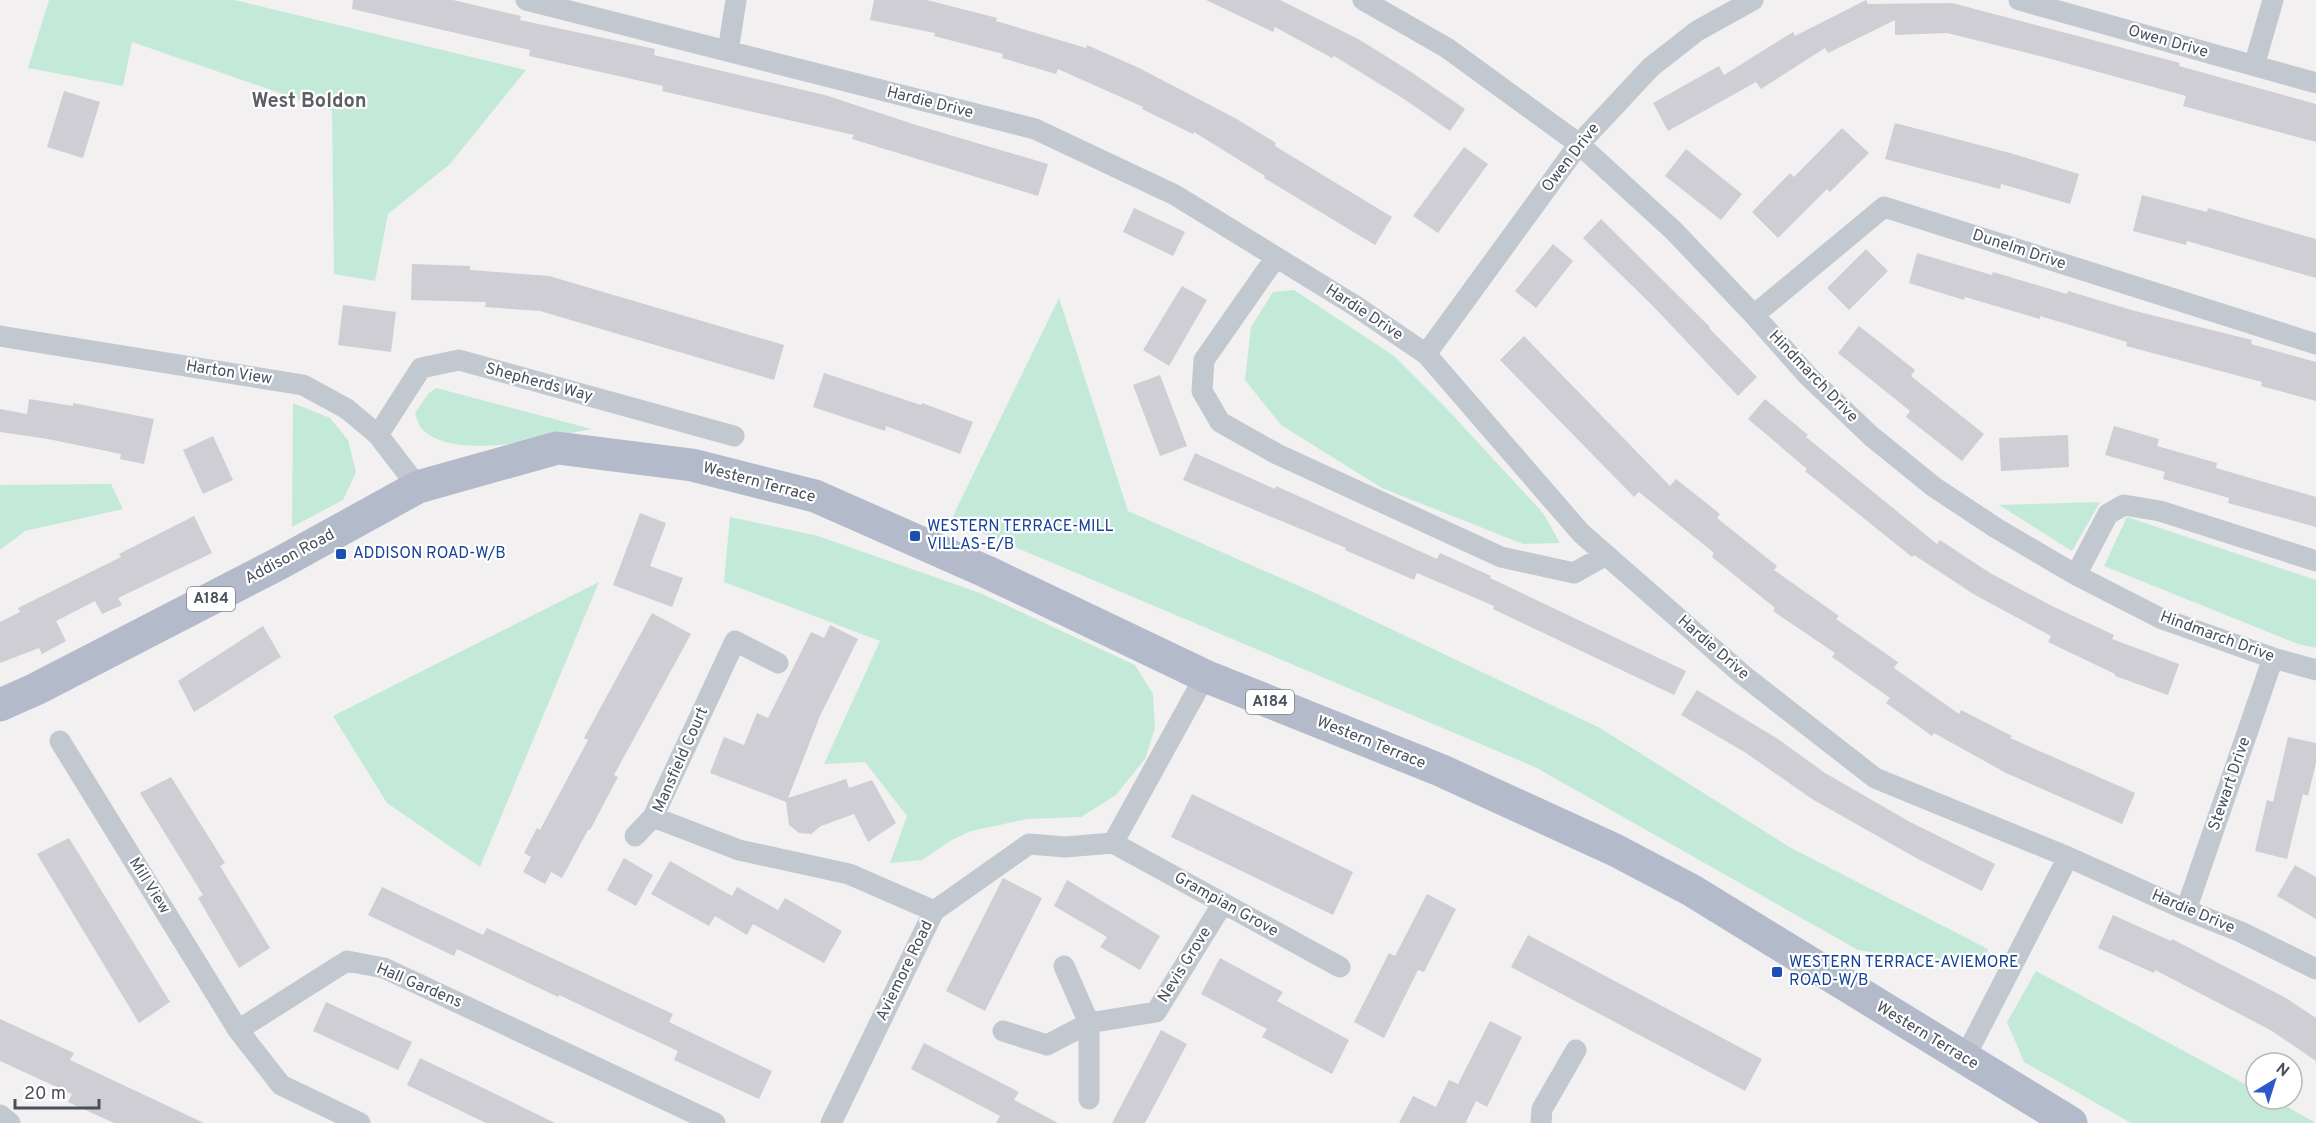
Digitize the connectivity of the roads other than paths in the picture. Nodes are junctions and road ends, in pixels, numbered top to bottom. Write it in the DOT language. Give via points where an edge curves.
graph roads {
  1 [pos="526,0"];
  2 [pos="736,0"];
  3 [pos="1363,0"];
  4 [pos="1753,0"];
  5 [pos="2019,0"];
  6 [pos="2273,0"];
  7 [pos="728,51"];
  8 [pos="2254,66"];
  9 [pos="2316,84"];
  10 [pos="1579,144"];
  11 [pos="1276,257"];
  12 [pos="1754,315"];
  13 [pos="0,336"];
  14 [pos="2316,344"];
  15 [pos="1426,354"];
  16 [pos="378,435"];
  17 [pos="734,436"];
  18 [pos="418,487"];
  19 [pos="1606,555"];
  20 [pos="2316,561"];
  21 [pos="2076,575"];
  22 [pos="2273,658"];
  23 [pos="778,663"];
  24 [pos="2316,670"];
  25 [pos="1205,676"];
  26 [pos="0,705"];
  27 [pos="60,741"];
  28 [pos="652,817"];
  29 [pos="635,836"];
  30 [pos="1113,843"];
  31 [pos="2068,857"];
  32 [pos="1223,903"];
  33 [pos="2186,910"];
  34 [pos="934,911"];
  35 [pos="1064,966"];
  36 [pos="1340,967"];
  37 [pos="2316,969"];
  38 [pos="1089,1023"];
  39 [pos="238,1030"];
  40 [pos="1003,1031"];
  41 [pos="1576,1050"];
  42 [pos="1964,1059"];
  43 [pos="1089,1099"];
  44 [pos="0,1115"];
  45 [pos="10,1123"];
  46 [pos="360,1123"];
  47 [pos="716,1123"];
  48 [pos="831,1123"];
  49 [pos="1541,1123"];
  50 [pos="2071,1123"];
  1 -- 7 [label="street, Hardie Drive"];
  2 -- 7 [label="street"];
  3 -- 10 [label="street, Hindmarch Drive" via="1447,48"];
  4 -- 10 [label="street, Owen Drive" via="1697,31 1651,67"];
  5 -- 8 [label="street, Owen Drive"];
  6 -- 8 [label="street"];
  7 -- 11 [label="street, Hardie Drive" via="1035,129 1175,195"];
  8 -- 9 [label="street, Owen Drive"];
  10 -- 12 [label="street, Hindmarch Drive" via="1674,231"];
  10 -- 15 [label="street, Owen Drive"];
  11 -- 15 [label="street, Hardie Drive"];
  11 -- 19 [label="street" via="1204,360 1202,391 1220,422 1277,454 1501,557 1574,573"];
  12 -- 14 [label="street, Dunelm Drive" via="1884,207"];
  12 -- 21 [label="street, Hindmarch Drive" via="1808,376 1871,436 1934,487"];
  13 -- 16 [label="street, Harton View" via="303,385 347,409"];
  15 -- 19 [label="street, Hardie Drive" via="1581,533"];
  16 -- 17 [label="street, Shepherds Way" via="421,368 459,360"];
  16 -- 18 [label="street, Harton View"];
  18 -- 25 [label="main road, Western Terrace / A184" via="557,448 692,465 815,496 987,572"];
  18 -- 26 [label="main road, Addison Road / A184" via="280,563"];
  19 -- 31 [label="street, Hardie Drive" via="1743,675 1875,778"];
  20 -- 21 [label="street" via="2160,511 2124,505 2108,514"];
  21 -- 22 [label="street, Hindmarch Drive" via="2160,618"];
  22 -- 24 [label="street, Hindmarch Drive"];
  22 -- 33 [label="street, Stewart Drive"];
  23 -- 28 [label="street, Mansfield Court" via="735,640"];
  25 -- 30 [label="street"];
  25 -- 42 [label="main road, Western Terrace / A184" via="1440,770 1615,850 1691,890"];
  27 -- 39 [label="street, Mill View"];
  28 -- 29 [label="street"];
  28 -- 34 [label="street, Mansfield Court" via="739,850 849,874"];
  30 -- 32 [label="street, Grampian Grove"];
  30 -- 34 [label="street, Aviemore Road" via="1065,847 1029,844"];
  31 -- 33 [label="street, Hardie Drive"];
  31 -- 42 [label="street"];
  32 -- 36 [label="street, Grampian Grove"];
  32 -- 38 [label="street, Nevis Grove" via="1156,1012"];
  33 -- 37 [label="street, Hardie Drive"];
  34 -- 48 [label="street, Aviemore Road"];
  35 -- 38 [label="street"];
  38 -- 40 [label="street, Nevis Grove" via="1047,1045"];
  38 -- 43 [label="street"];
  39 -- 46 [label="street" via="281,1085"];
  39 -- 47 [label="street, Hall Gardens" via="347,961 384,968"];
  41 -- 49 [label="street" via="1542,1108"];
  42 -- 50 [label="main road, Western Terrace / A184"];
  44 -- 45 [label="street"];
}
